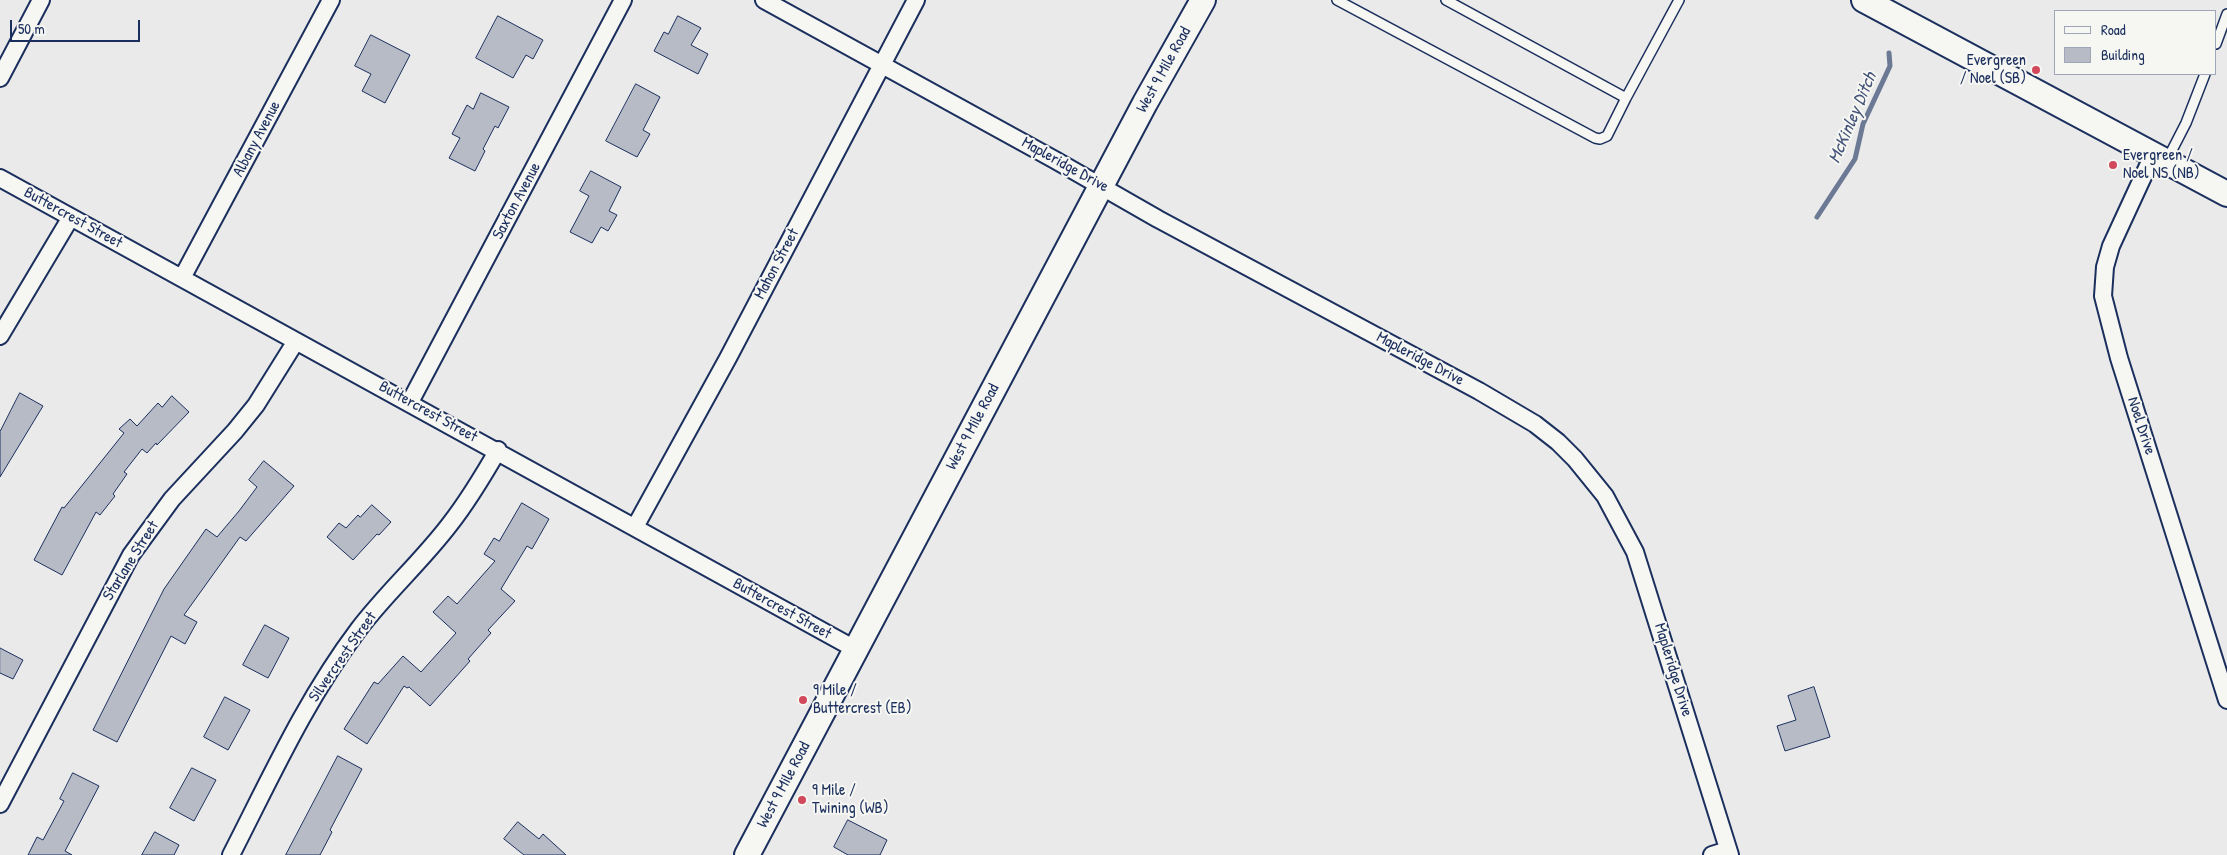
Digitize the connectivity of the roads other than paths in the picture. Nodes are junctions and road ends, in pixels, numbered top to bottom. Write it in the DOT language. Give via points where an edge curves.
graph roads {
  1 [pos="41,0"];
  2 [pos="331,0"];
  3 [pos="622,0"];
  4 [pos="764,0"];
  5 [pos="916,0"];
  6 [pos="1203,0"];
  7 [pos="1336,0"];
  8 [pos="1446,0"];
  9 [pos="1679,0"];
  10 [pos="1864,0"];
  11 [pos="2227,14"];
  12 [pos="2217,41"];
  13 [pos="882,64"];
  14 [pos="2205,75"];
  15 [pos="0,78"];
  16 [pos="1626,98"];
  17 [pos="2160,158"];
  18 [pos="0,178"];
  19 [pos="1102,186"];
  20 [pos="2227,194"];
  21 [pos="71,217"];
  22 [pos="182,278"];
  23 [pos="0,336"];
  24 [pos="296,341"];
  25 [pos="410,402"];
  26 [pos="498,450"];
  27 [pos="635,527"];
  28 [pos="855,649"];
  29 [pos="2227,700"];
  30 [pos="0,804"];
  31 [pos="1729,852"];
  32 [pos="231,855"];
  33 [pos="747,855"];
  34 [pos="1712,855"];
  1 -- 15 [label="street"];
  2 -- 22 [label="street, Albany Avenue"];
  3 -- 25 [label="street, Saxton Avenue"];
  4 -- 13 [label="street, Mapleridge Drive"];
  5 -- 13 [label="street, Mahon Street"];
  6 -- 19 [label="main road, West 9 Mile Road"];
  7 -- 16 [label="lane" via="1595,138 1606,136"];
  8 -- 16 [label="lane"];
  9 -- 16 [label="lane"];
  10 -- 17 [label="main road"];
  11 -- 12 [label="lane"];
  13 -- 19 [label="street, Mapleridge Drive"];
  13 -- 27 [label="street, Mahon Street" via="728,358"];
  14 -- 17 [label="lane" via="2186,123"];
  17 -- 20 [label="main road"];
  17 -- 29 [label="street, Noel Drive" via="2134,193 2111,246 2105,267 2103,296"];
  18 -- 21 [label="street, Buttercrest Street"];
  19 -- 28 [label="main road, West 9 Mile Road"];
  19 -- 31 [label="street, Mapleridge Drive" via="1507,406 1535,424 1575,459 1605,496 1635,552"];
  21 -- 22 [label="street, Buttercrest Street"];
  21 -- 23 [label="street"];
  22 -- 24 [label="street, Buttercrest Street"];
  24 -- 25 [label="street, Buttercrest Street"];
  24 -- 30 [label="street, Starlane Street" via="256,405 172,499 131,555"];
  25 -- 26 [label="street, Buttercrest Street"];
  26 -- 27 [label="street, Buttercrest Street"];
  26 -- 32 [label="street, Silvercrest Street" via="450,524 359,629 329,672"];
  27 -- 28 [label="street, Buttercrest Street"];
  28 -- 33 [label="main road, West 9 Mile Road"];
  31 -- 34 [label="street"];
}
